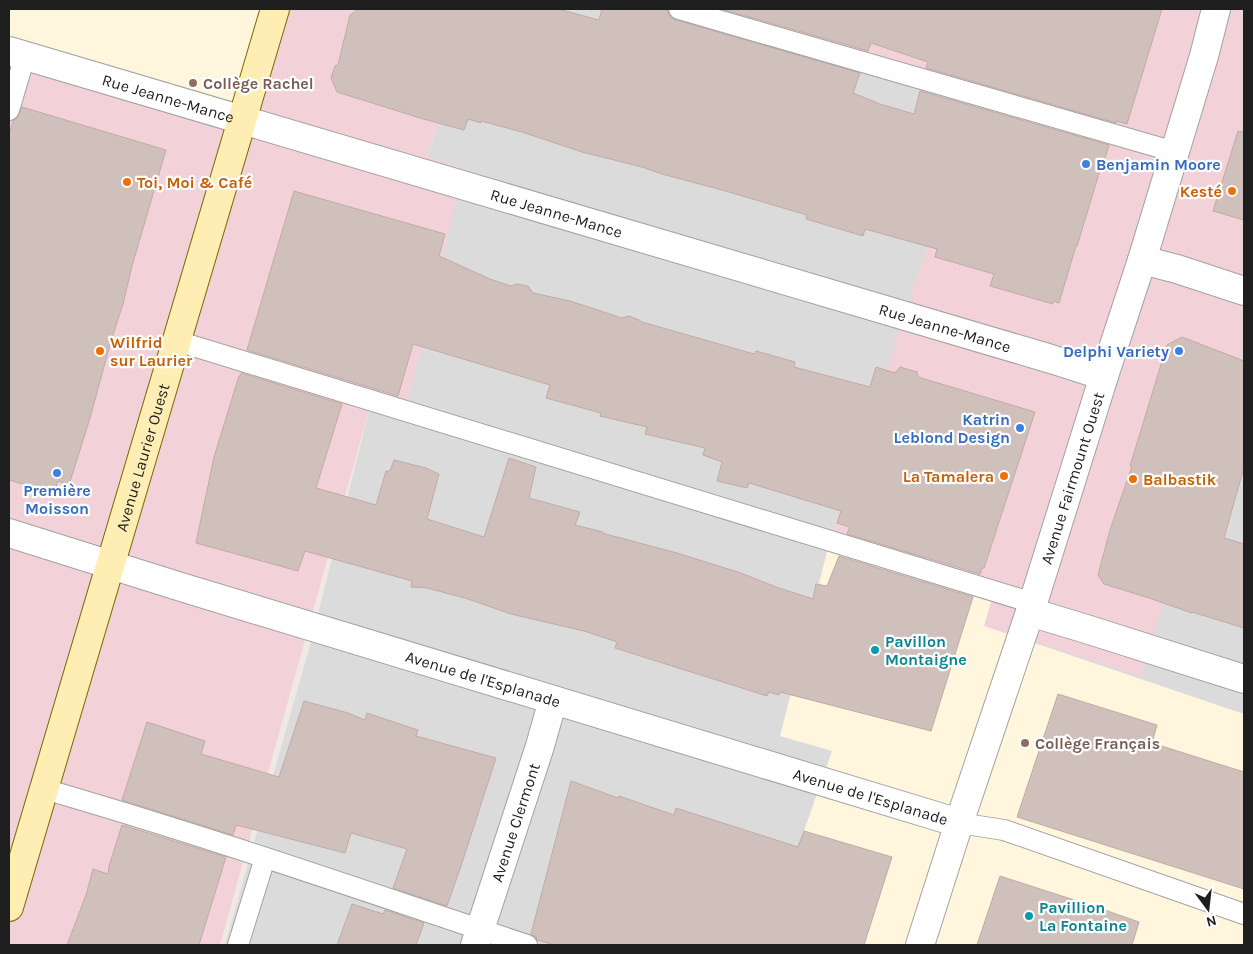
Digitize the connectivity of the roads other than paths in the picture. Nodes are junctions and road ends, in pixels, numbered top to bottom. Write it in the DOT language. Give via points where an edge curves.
graph roads {
  1 [pos="275,9"];
  2 [pos="679,9"];
  3 [pos="1216,9"];
  4 [pos="17,54"];
  5 [pos="9,110"];
  6 [pos="243,120"];
  7 [pos="1175,152"];
  8 [pos="1142,260"];
  9 [pos="1244,291"];
  10 [pos="177,342"];
  11 [pos="1104,376"];
  12 [pos="9,533"];
  13 [pos="110,564"];
  14 [pos="1031,608"];
  15 [pos="1244,679"];
  16 [pos="553,700"];
  17 [pos="44,789"];
  18 [pos="959,823"];
  19 [pos="265,858"];
  20 [pos="9,907"];
  21 [pos="1244,914"];
  22 [pos="478,938"];
  23 [pos="238,945"];
  24 [pos="527,945"];
  25 [pos="920,945"];
  1 -- 6 [label="street, Avenue Laurier Ouest"];
  2 -- 7 [label="lane"];
  3 -- 7 [label="street, Avenue Fairmount Ouest"];
  4 -- 5 [label="lane"];
  4 -- 6 [label="street, Rue Jeanne-Mance"];
  6 -- 10 [label="street, Avenue Laurier Ouest"];
  6 -- 11 [label="street, Rue Jeanne-Mance"];
  7 -- 8 [label="street, Avenue Fairmount Ouest"];
  8 -- 9 [label="street"];
  8 -- 11 [label="street, Avenue Fairmount Ouest"];
  10 -- 13 [label="street, Avenue Laurier Ouest"];
  10 -- 14 [label="lane"];
  11 -- 14 [label="street, Avenue Fairmount Ouest"];
  12 -- 13 [label="street, Avenue de l'Esplanade"];
  13 -- 16 [label="street, Avenue de l'Esplanade"];
  13 -- 17 [label="street, Avenue Laurier Ouest"];
  14 -- 15 [label="street" via="1083,628"];
  14 -- 18 [label="street, Avenue Fairmount Ouest"];
  16 -- 18 [label="street, Avenue de l'Esplanade"];
  16 -- 22 [label="street, Avenue Clermont"];
  17 -- 19 [label="lane"];
  17 -- 20 [label="street, Avenue Laurier Ouest"];
  18 -- 21 [label="lane" via="1004,830"];
  18 -- 25 [label="street, Avenue Fairmount Ouest"];
  19 -- 22 [label="lane"];
  19 -- 23 [label="lane"];
  22 -- 24 [label="lane"];
}
